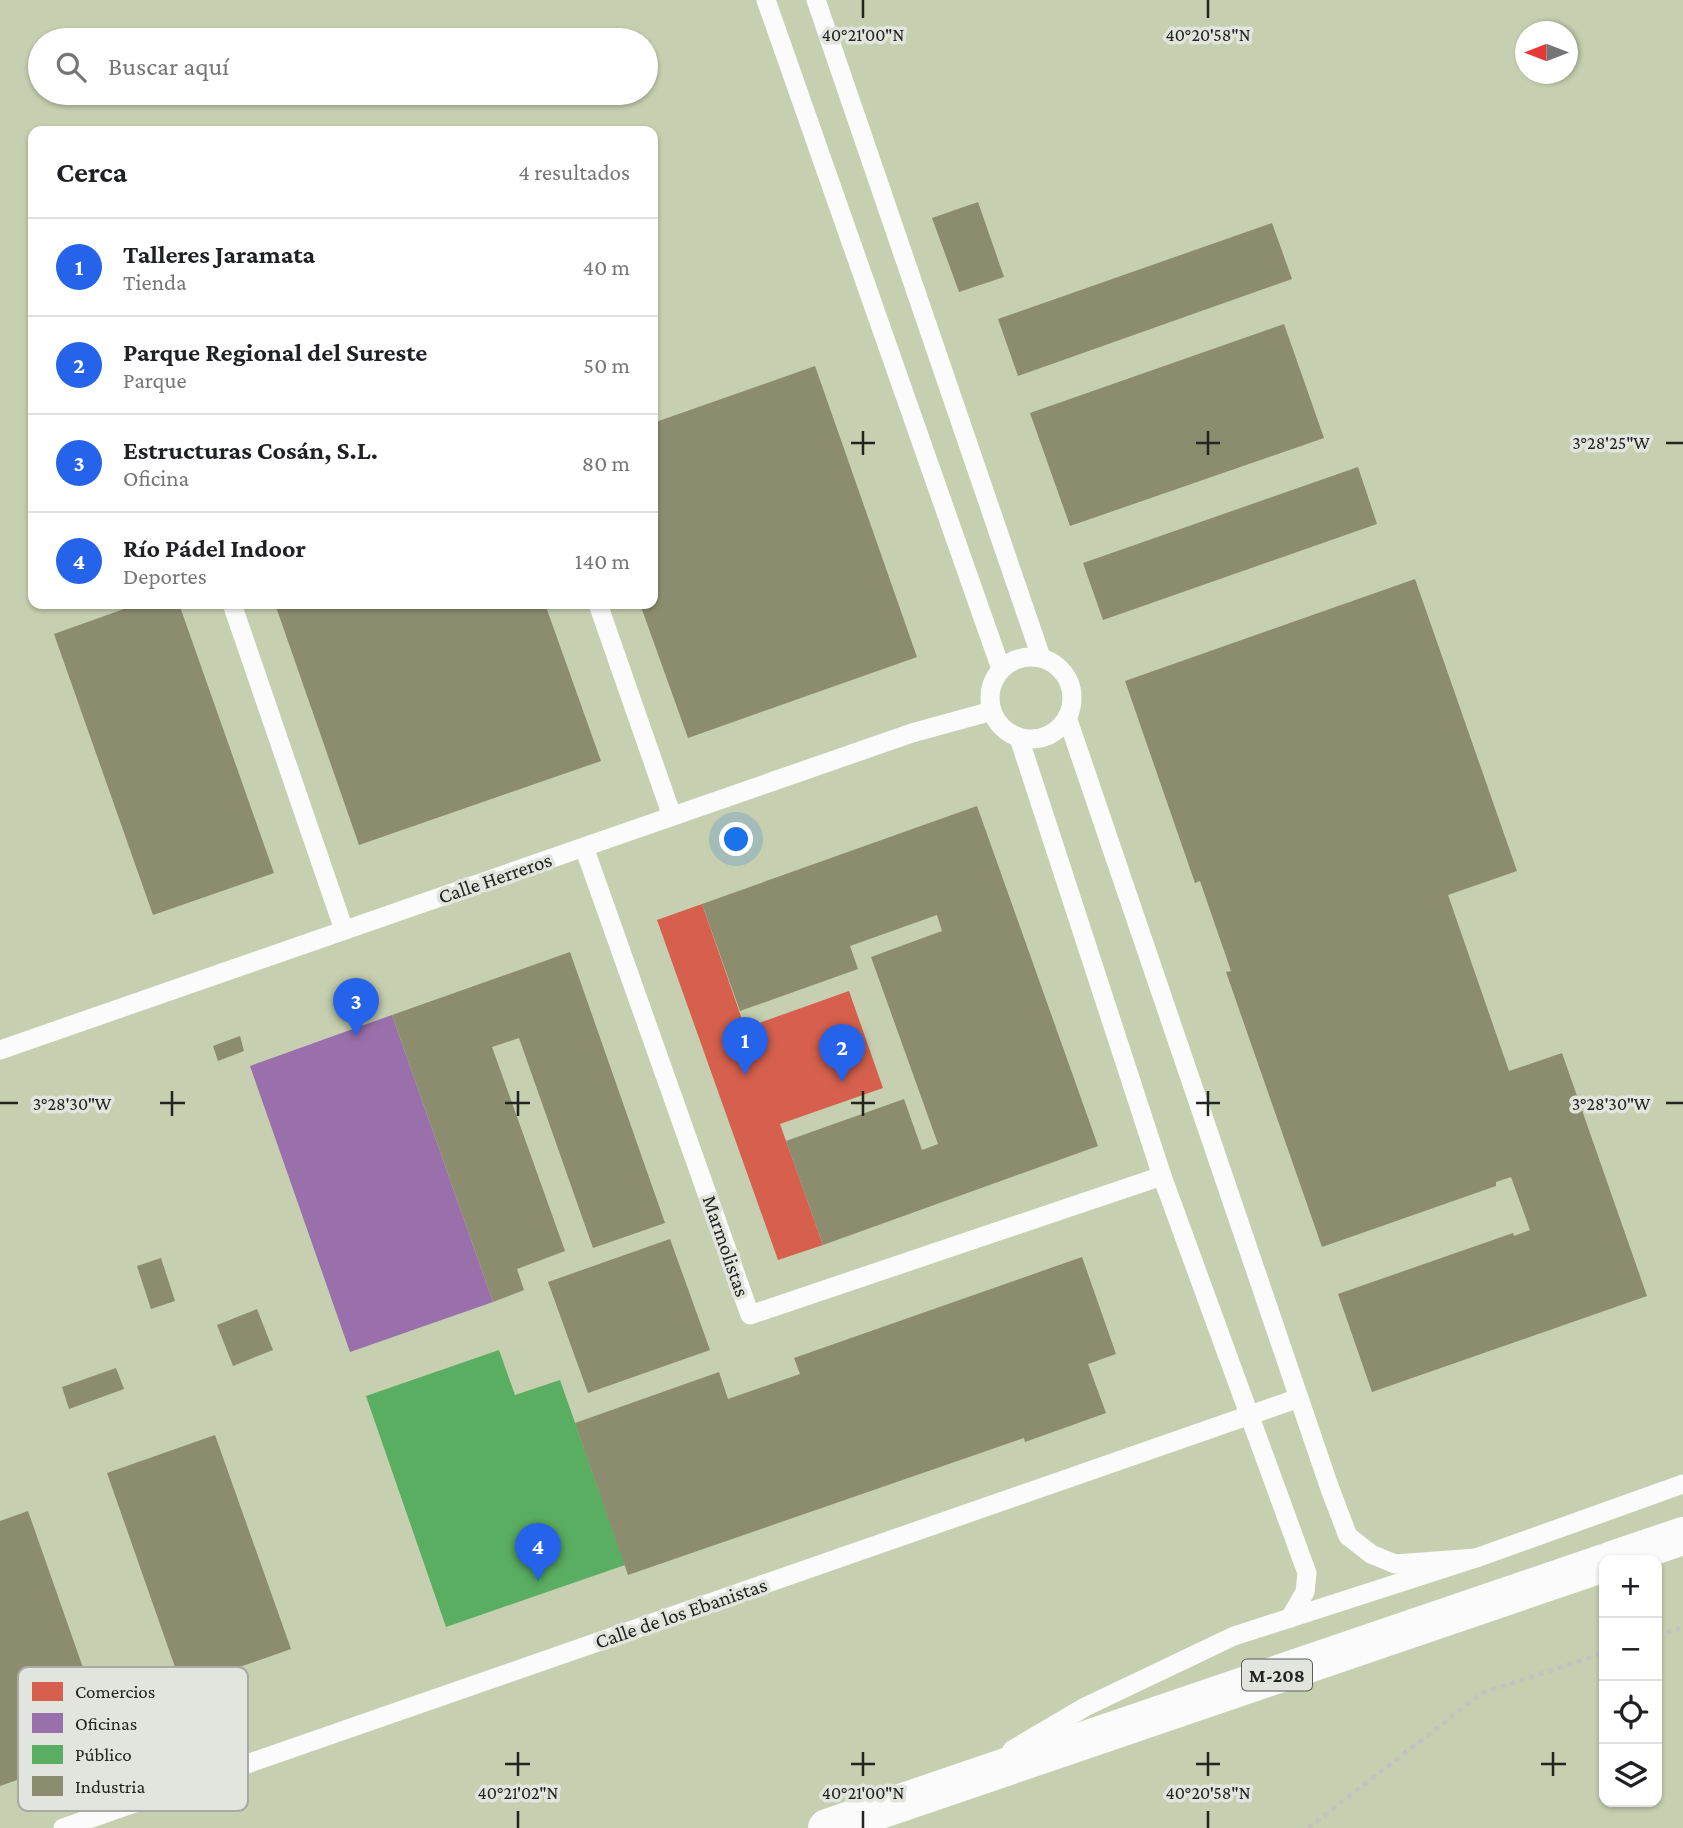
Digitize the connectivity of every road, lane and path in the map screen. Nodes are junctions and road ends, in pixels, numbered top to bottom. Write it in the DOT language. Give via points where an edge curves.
graph roads {
  1 [pos="766,0"];
  2 [pos="816,0"];
  3 [pos="234,609"];
  4 [pos="600,609"];
  5 [pos="1041,657"];
  6 [pos="1002,669"];
  7 [pos="992,711"];
  8 [pos="1067,717"];
  9 [pos="1020,738"];
  10 [pos="672,816"];
  11 [pos="584,847"];
  12 [pos="344,930"];
  13 [pos="0,1050"];
  14 [pos="1162,1176"];
  15 [pos="1298,1398"];
  16 [pos="1248,1415"];
  17 [pos="1683,1484"];
  18 [pos="1683,1536"];
  19 [pos="1627,1555"];
  20 [pos="1476,1558"];
  21 [pos="1599,1565"];
  22 [pos="1290,1618"];
  23 [pos="1683,1627"];
  24 [pos="1662,1634"];
  25 [pos="1599,1655"];
  26 [pos="248,1764"];
  27 [pos="949,1787"];
  28 [pos="112,1811"];
  29 [pos="63,1828"];
  30 [pos="827,1828"];
  31 [pos="1308,1828"];
  1 -- 6 [label="lane"];
  2 -- 5 [label="lane"];
  3 -- 12 [label="lane"];
  4 -- 10 [label="lane"];
  5 -- 6 [label="lane" via="1020,657"];
  5 -- 8 [label="lane" via="1062,670 1069,681 1072,705"];
  6 -- 7 [label="lane" via="991,688"];
  7 -- 9 [label="lane" via="998,723"];
  7 -- 10 [label="lane, Calle Herreros" via="912,733"];
  8 -- 9 [label="lane" via="1047,736"];
  8 -- 15 [label="lane"];
  9 -- 14 [label="lane"];
  10 -- 11 [label="lane, Calle Herreros"];
  11 -- 12 [label="lane, Calle Herreros"];
  11 -- 14 [label="lane, Marmolistas" via="750,1315"];
  12 -- 13 [label="lane, Calle Herreros"];
  14 -- 16 [label="lane"];
  15 -- 16 [label="lane, Calle de los Ebanistas"];
  15 -- 20 [label="lane" via="1348,1536 1371,1554 1395,1564"];
  16 -- 22 [label="lane" via="1307,1573 1305,1592"];
  16 -- 26 [label="lane, Calle de los Ebanistas"];
  17 -- 20 [label="lane"];
  18 -- 19 [label="main road"];
  20 -- 22 [label="lane"];
  21 -- 27 [label="main road, M-208"];
  22 -- 27 [label="lane" via="1234,1636 1085,1707"];
  23 -- 24 [label="path"];
  25 -- 31 [label="path" via="1482,1693"];
  27 -- 30 [label="main road, M-208"];
  28 -- 29 [label="lane, Calle de los Ebanistas"];
}
